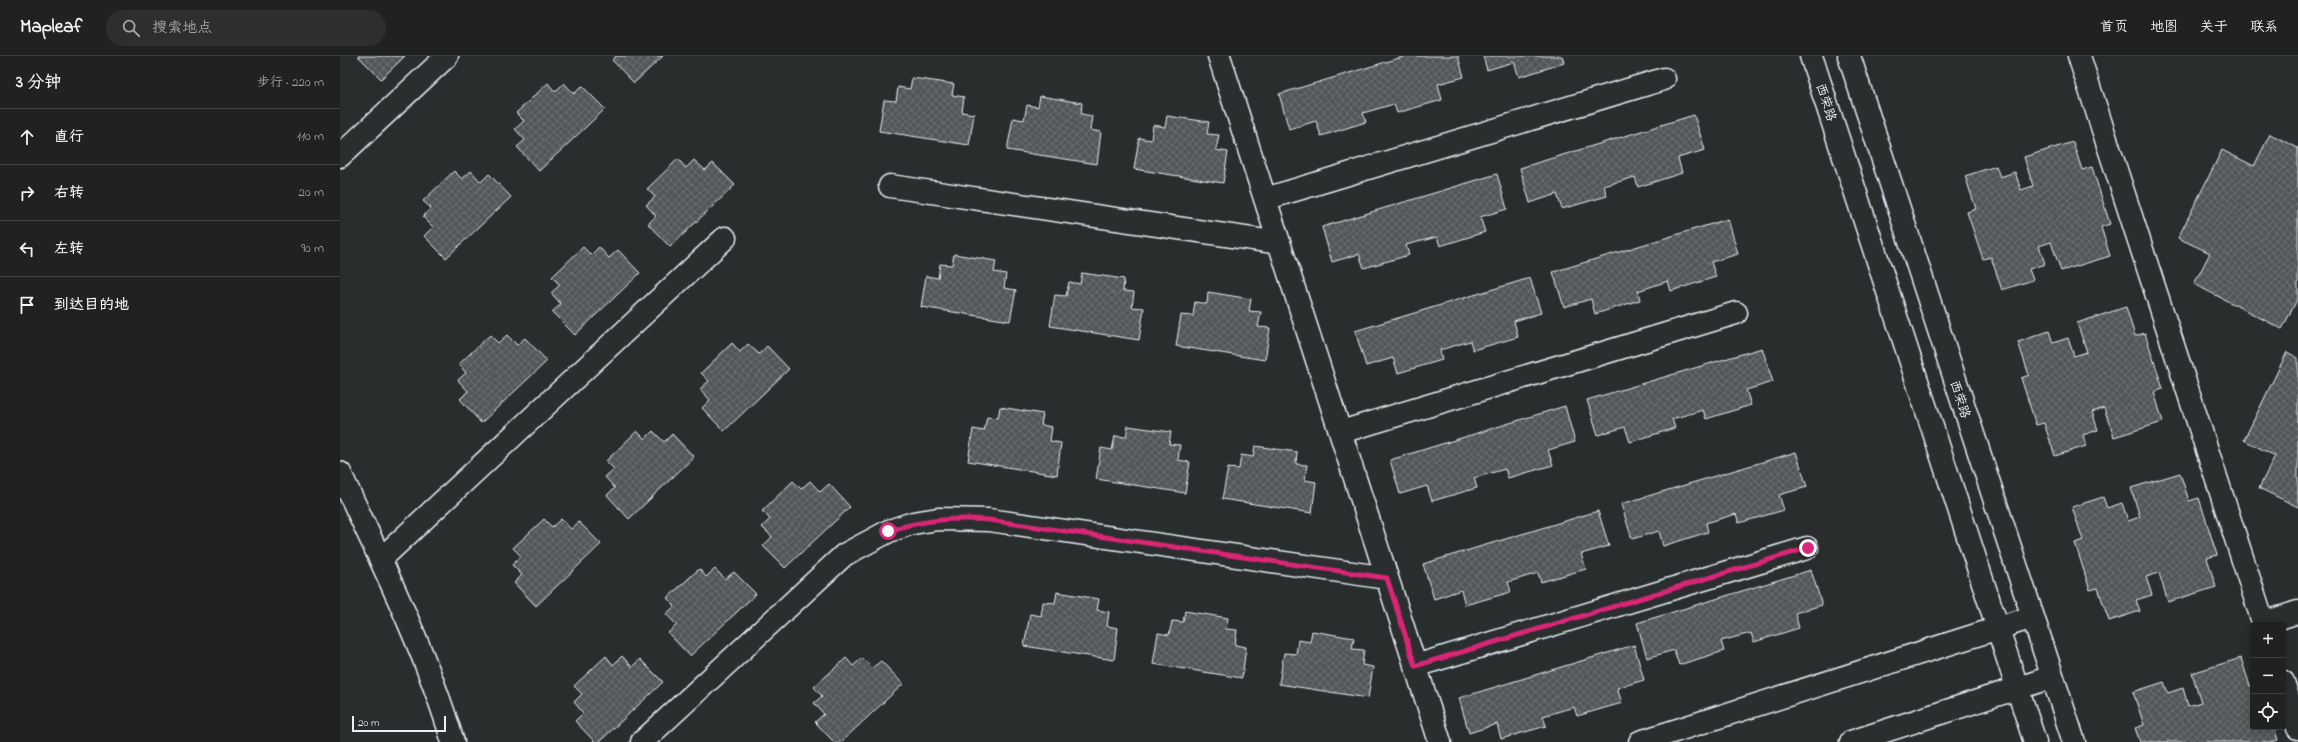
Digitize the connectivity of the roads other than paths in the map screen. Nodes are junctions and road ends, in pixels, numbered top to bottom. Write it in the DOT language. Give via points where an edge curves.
graph roads {
  1 [pos="447,56"];
  2 [pos="1219,56"];
  3 [pos="1811,56"];
  4 [pos="1849,56"];
  5 [pos="2079,56"];
  6 [pos="1664,79"];
  7 [pos="340,156"];
  8 [pos="890,186"];
  9 [pos="1265,199"];
  10 [pos="725,238"];
  11 [pos="1279,243"];
  12 [pos="1736,313"];
  13 [pos="1340,432"];
  14 [pos="340,473"];
  15 [pos="1808,548"];
  16 [pos="380,559"];
  17 [pos="1387,578"];
  18 [pos="2298,612"];
  19 [pos="2032,617"];
  20 [pos="2263,622"];
  21 [pos="2270,622"];
  22 [pos="1998,628"];
  23 [pos="1415,666"];
  24 [pos="2052,677"];
  25 [pos="2018,689"];
  26 [pos="2286,691"];
  27 [pos="2298,728"];
  28 [pos="453,742"];
  29 [pos="642,742"];
  30 [pos="1440,742"];
  31 [pos="1640,742"];
  32 [pos="1851,742"];
  33 [pos="2035,742"];
  34 [pos="2074,742"];
  1 -- 7 [label="street"];
  2 -- 9 [label="street"];
  3 -- 22 [label="street, 西荣路"];
  4 -- 19 [label="street, 西荣路"];
  5 -- 20 [label="street"];
  6 -- 9 [label="street"];
  8 -- 11 [label="street"];
  9 -- 11 [label="street"];
  10 -- 16 [label="street"];
  11 -- 13 [label="street"];
  12 -- 13 [label="street"];
  13 -- 17 [label="street"];
  14 -- 16 [label="street"];
  15 -- 23 [label="street"];
  16 -- 28 [label="street" via="438,692"];
  17 -- 23 [label="street"];
  17 -- 29 [label="street" via="989,520 938,519 913,523 888,531 844,555"];
  18 -- 21 [label="street"];
  19 -- 22 [label="street"];
  19 -- 24 [label="street, 西荣路"];
  22 -- 25 [label="street, 西荣路"];
  22 -- 31 [label="street"];
  23 -- 30 [label="street"];
  24 -- 25 [label="street"];
  24 -- 34 [label="street, 西荣路"];
  25 -- 32 [label="street"];
  25 -- 33 [label="street, 西荣路"];
  26 -- 27 [label="street"];
}
